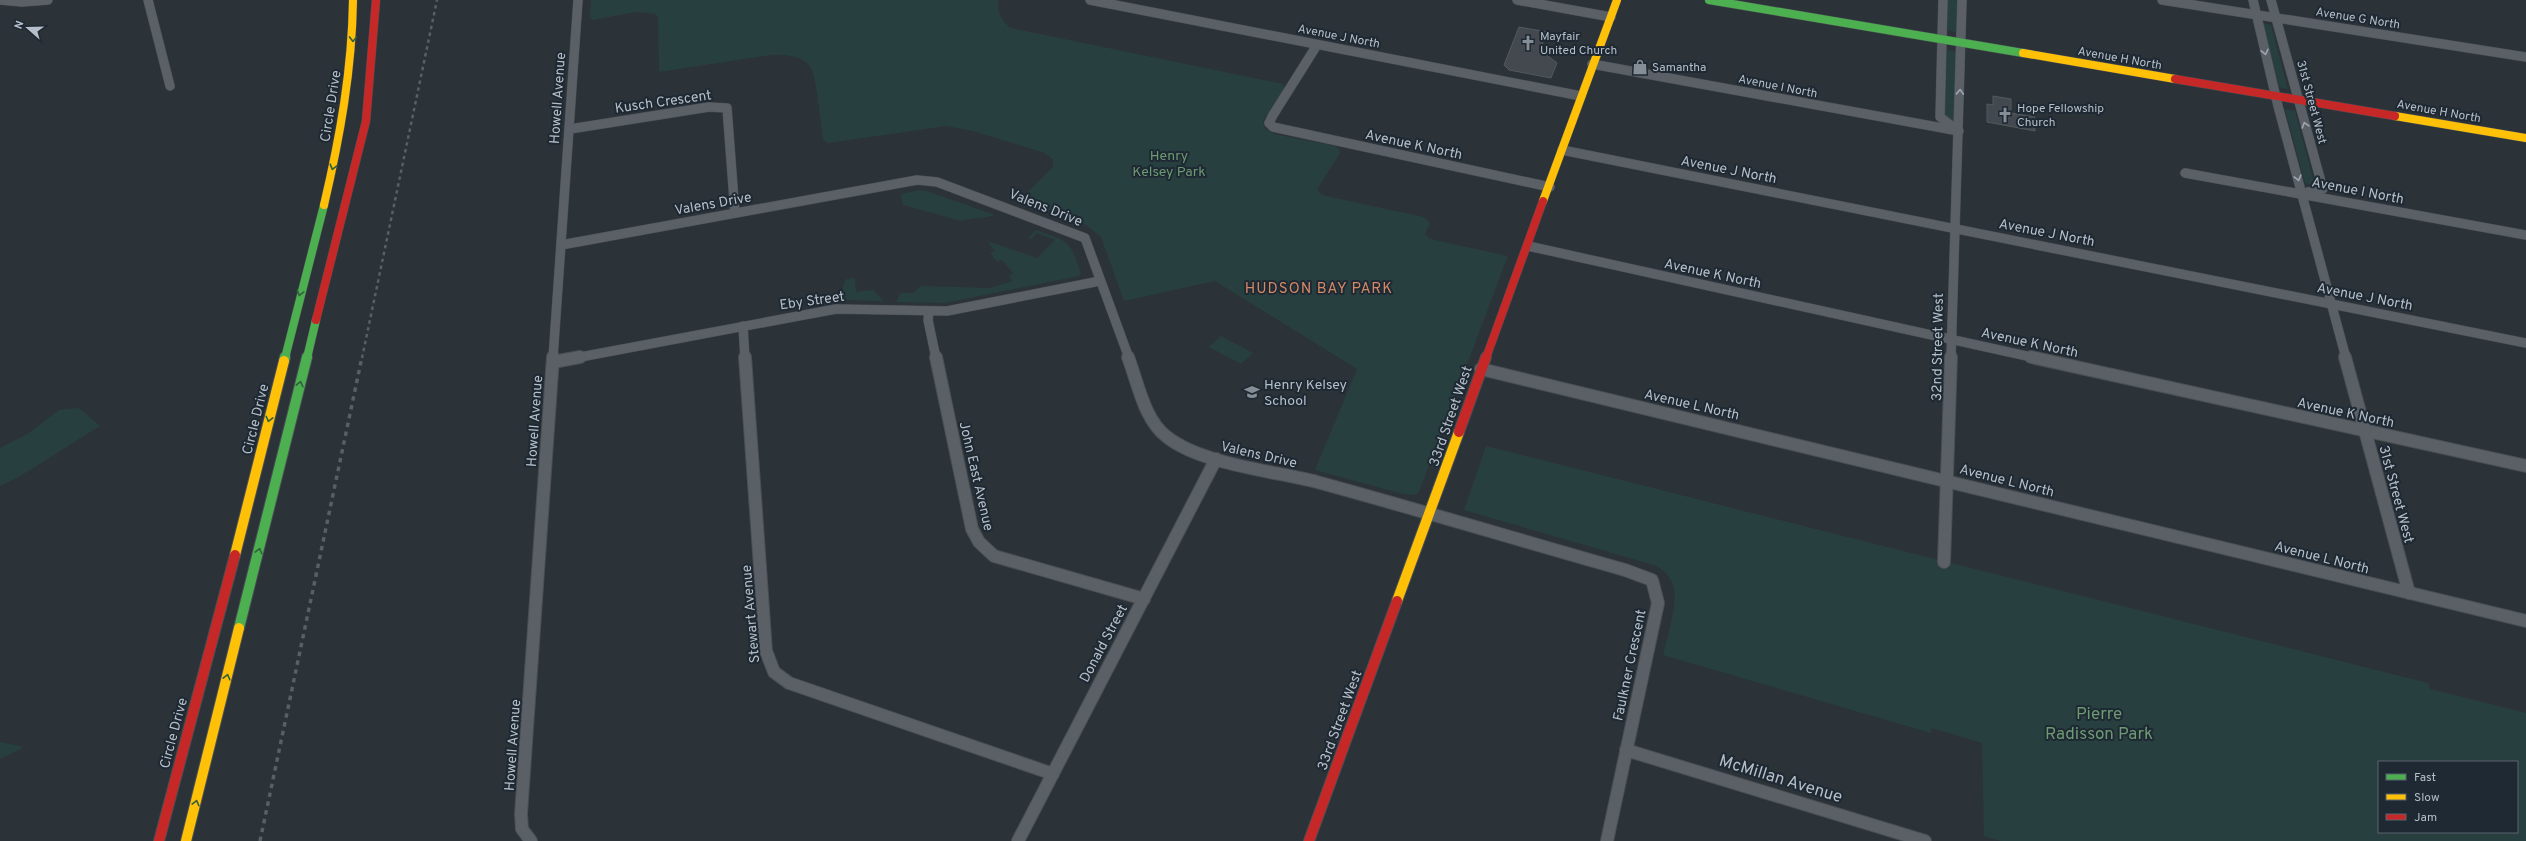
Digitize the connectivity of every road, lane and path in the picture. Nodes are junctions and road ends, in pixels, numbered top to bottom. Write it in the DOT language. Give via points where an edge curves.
graph roads {
  1 [pos="0,0"];
  2 [pos="48,0"];
  3 [pos="148,0"];
  4 [pos="353,0"];
  5 [pos="376,0"];
  6 [pos="578,0"];
  7 [pos="1517,0"];
  8 [pos="1617,0"];
  9 [pos="1710,0"];
  10 [pos="1943,0"];
  11 [pos="1962,0"];
  12 [pos="2162,0"];
  13 [pos="2252,0"];
  14 [pos="2271,0"];
  15 [pos="1091,1"];
  16 [pos="2256,14"];
  17 [pos="1611,17"];
  18 [pos="2275,17"];
  19 [pos="1941,40"];
  20 [pos="1962,43"];
  21 [pos="1317,45"];
  22 [pos="2526,57"];
  23 [pos="1592,64"];
  24 [pos="170,86"];
  25 [pos="1581,96"];
  26 [pos="2275,96"];
  27 [pos="2298,100"];
  28 [pos="570,129"];
  29 [pos="1959,131"];
  30 [pos="2526,138"];
  31 [pos="1562,150"];
  32 [pos="2185,173"];
  33 [pos="1550,187"];
  34 [pos="2302,193"];
  35 [pos="735,213"];
  36 [pos="1955,228"];
  37 [pos="2526,235"];
  38 [pos="561,245"];
  39 [pos="1528,246"];
  40 [pos="1100,281"];
  41 [pos="2331,304"];
  42 [pos="929,312"];
  43 [pos="743,326"];
  44 [pos="1951,339"];
  45 [pos="2526,343"];
  46 [pos="553,362"];
  47 [pos="1481,369"];
  48 [pos="2366,431"];
  49 [pos="1216,459"];
  50 [pos="2526,466"];
  51 [pos="1947,480"];
  52 [pos="1431,514"];
  53 [pos="1944,562"];
  54 [pos="2409,593"];
  55 [pos="1144,599"];
  56 [pos="2526,621"];
  57 [pos="1626,750"];
  58 [pos="1053,774"];
  59 [pos="159,841"];
  60 [pos="186,841"];
  61 [pos="531,841"];
  62 [pos="1018,841"];
  63 [pos="1310,841"];
  64 [pos="1607,841"];
  65 [pos="1925,841"];
  1 -- 2 [label="street"];
  3 -- 24 [label="street"];
  4 -- 59 [label="main road, Circle Drive, one-way" via="353,45 337,154"];
  60 -- 5 [label="main road, one-way" via="366,121"];
  6 -- 28 [label="street, Howell Avenue"];
  7 -- 17 [label="street"];
  8 -- 17 [label="main road, 33rd Street West"];
  9 -- 19 [label="main road, Avenue H North"];
  10 -- 19 [label="street"];
  11 -- 20 [label="street, 32nd Street West"];
  12 -- 16 [label="street, Avenue G North"];
  13 -- 16 [label="street, 31st Street West"];
  14 -- 18 [label="street, 31st Street West"];
  15 -- 21 [label="street, Avenue J North"];
  16 -- 18 [label="street, Avenue G North"];
  16 -- 26 [label="street, 31st Street West, one-way"];
  17 -- 23 [label="main road, 33rd Street West"];
  18 -- 22 [label="street, Avenue G North"];
  18 -- 27 [label="street, 31st Street West"];
  19 -- 20 [label="main road, Avenue H North"];
  19 -- 29 [label="street" via="1940,117"];
  20 -- 26 [label="main road, Avenue H North"];
  29 -- 20 [label="street, 32nd Street West, one-way"];
  21 -- 25 [label="street, Avenue J North"];
  21 -- 33 [label="street, Avenue K North" via="1273,115 1269,123 1273,127"];
  23 -- 25 [label="main road, 33rd Street West"];
  23 -- 29 [label="street, Avenue I North"];
  25 -- 31 [label="main road, 33rd Street West"];
  26 -- 27 [label="main road, Avenue H North"];
  26 -- 34 [label="street, 31st Street West, one-way"];
  27 -- 30 [label="main road, Avenue H North"];
  34 -- 27 [label="street, 31st Street West, one-way" via="2323,189"];
  28 -- 35 [label="street, Kusch Crescent" via="709,107 727,108"];
  28 -- 38 [label="street, Howell Avenue"];
  29 -- 36 [label="street, 32nd Street West"];
  31 -- 33 [label="main road, 33rd Street West"];
  31 -- 36 [label="street, Avenue J North"];
  32 -- 34 [label="street, Avenue I North"];
  33 -- 39 [label="main road, 33rd Street West"];
  34 -- 37 [label="street, Avenue I North"];
  34 -- 41 [label="street, 31st Street West"];
  35 -- 38 [label="street, Valens Drive"];
  35 -- 40 [label="street, Valens Drive" via="917,180 937,182 1079,234 1085,238"];
  36 -- 41 [label="street, Avenue J North"];
  36 -- 44 [label="street, 32nd Street West"];
  38 -- 46 [label="street, Howell Avenue"];
  39 -- 44 [label="street, Avenue K North"];
  39 -- 47 [label="main road, 33rd Street West"];
  40 -- 42 [label="street, Eby Street" via="947,311"];
  40 -- 49 [label="street, Valens Drive" via="1152,422 1173,442"];
  41 -- 45 [label="street, Avenue J North"];
  41 -- 48 [label="street, 31st Street West"];
  42 -- 43 [label="street, Eby Street" via="836,309"];
  42 -- 55 [label="street, John East Avenue" via="928,320 969,515 978,542 984,550 994,556"];
  43 -- 46 [label="street, Eby Street"];
  43 -- 58 [label="street, Stewart Avenue" via="770,670 778,678 789,683"];
  44 -- 48 [label="street, Avenue K North"];
  44 -- 51 [label="street, 32nd Street West"];
  46 -- 61 [label="street, Howell Avenue" via="521,814 522,829"];
  47 -- 51 [label="street, Avenue L North"];
  47 -- 52 [label="main road, 33rd Street West"];
  48 -- 50 [label="street, Avenue K North"];
  48 -- 54 [label="street, 31st Street West"];
  49 -- 52 [label="street, Valens Drive" via="1316,482"];
  49 -- 55 [label="street, Donald Street"];
  51 -- 53 [label="street, 32nd Street West"];
  51 -- 54 [label="street, Avenue L North"];
  52 -- 57 [label="street, Faulkner Crescent" via="1652,580 1658,603"];
  52 -- 63 [label="main road, 33rd Street West" via="1401,588"];
  54 -- 56 [label="street, Avenue L North"];
  55 -- 58 [label="street, Donald Street"];
  57 -- 64 [label="street, Faulkner Crescent"];
  57 -- 65 [label="street, McMillan Avenue"];
  58 -- 62 [label="street, Donald Street"];
}
